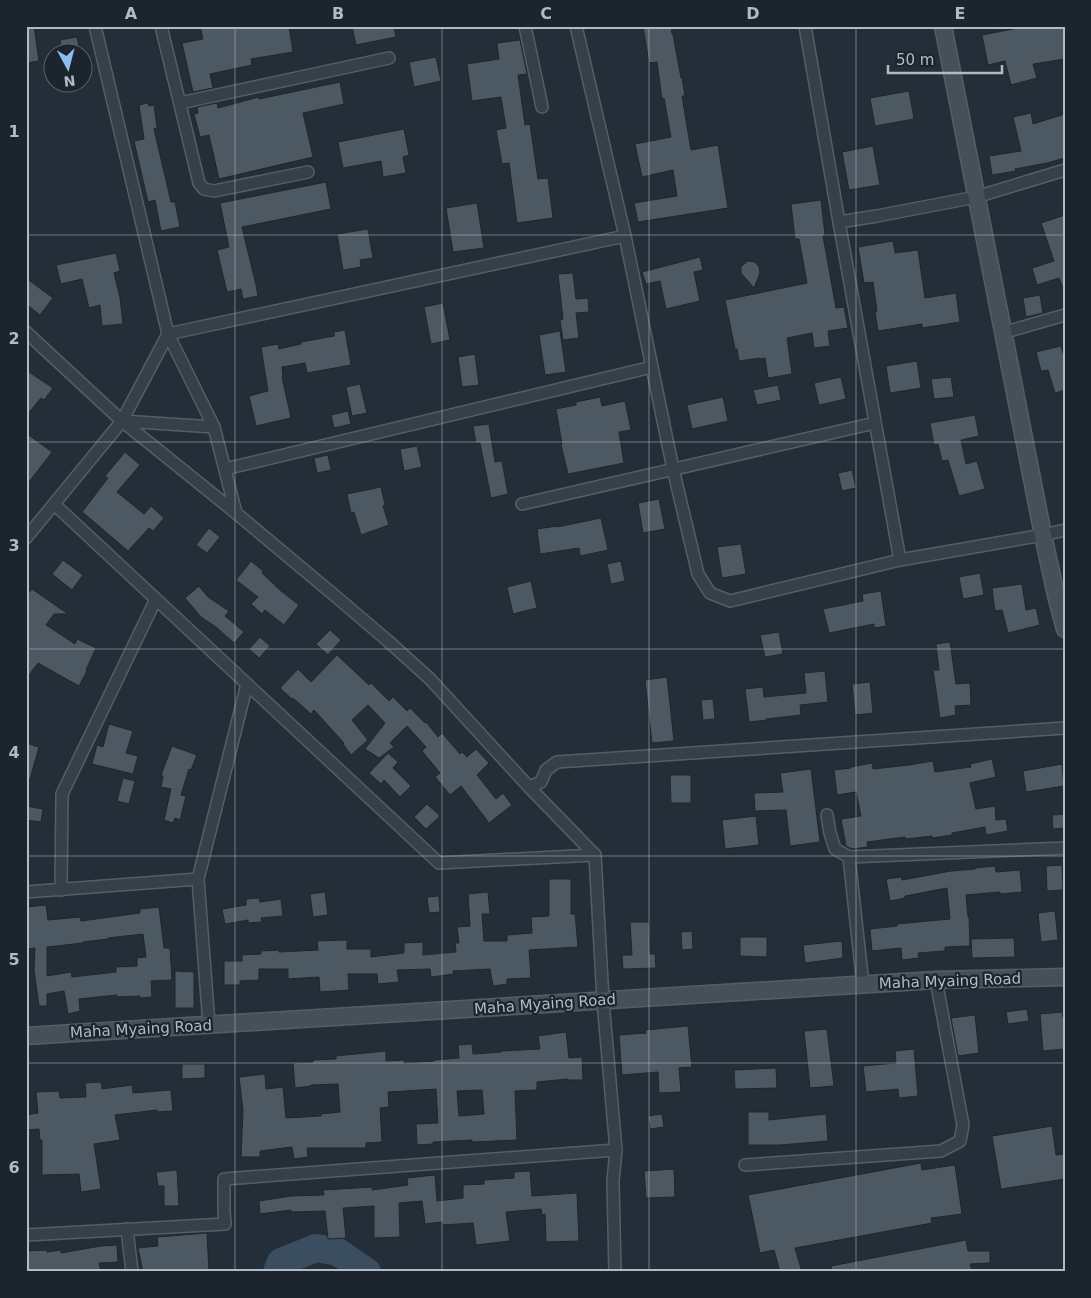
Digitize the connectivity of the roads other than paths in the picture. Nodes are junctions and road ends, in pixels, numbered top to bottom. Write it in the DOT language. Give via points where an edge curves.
graph roads {
  1 [pos="95,26"];
  2 [pos="161,26"];
  3 [pos="525,26"];
  4 [pos="576,26"];
  5 [pos="805,26"];
  6 [pos="943,26"];
  7 [pos="389,58"];
  8 [pos="180,103"];
  9 [pos="542,107"];
  10 [pos="1065,170"];
  11 [pos="308,172"];
  12 [pos="976,197"];
  13 [pos="840,222"];
  14 [pos="625,236"];
  15 [pos="1065,315"];
  16 [pos="1002,332"];
  17 [pos="168,334"];
  18 [pos="28,339"];
  19 [pos="652,367"];
  20 [pos="122,421"];
  21 [pos="875,423"];
  22 [pos="214,426"];
  23 [pos="225,469"];
  24 [pos="673,469"];
  25 [pos="54,504"];
  26 [pos="522,504"];
  27 [pos="236,513"];
  28 [pos="1065,530"];
  29 [pos="1043,535"];
  30 [pos="26,538"];
  31 [pos="900,560"];
  32 [pos="156,599"];
  33 [pos="1065,629"];
  34 [pos="247,684"];
  35 [pos="1065,728"];
  36 [pos="529,787"];
  37 [pos="826,815"];
  38 [pos="1065,848"];
  39 [pos="595,855"];
  40 [pos="849,857"];
  41 [pos="198,878"];
  42 [pos="61,890"];
  43 [pos="26,892"];
  44 [pos="1065,977"];
  45 [pos="936,980"];
  46 [pos="863,985"];
  47 [pos="603,1001"];
  48 [pos="210,1025"];
  49 [pos="26,1036"];
  50 [pos="616,1150"];
  51 [pos="745,1165"];
  52 [pos="127,1229"];
  53 [pos="26,1235"];
  54 [pos="132,1272"];
  55 [pos="615,1272"];
  1 -- 17 [label="street"];
  2 -- 8 [label="street"];
  3 -- 9 [label="street"];
  4 -- 14 [label="street"];
  5 -- 13 [label="street"];
  6 -- 12 [label="street"];
  7 -- 8 [label="street"];
  8 -- 11 [label="street" via="198,183 204,189 214,191"];
  10 -- 12 [label="street"];
  12 -- 13 [label="street"];
  12 -- 16 [label="street"];
  13 -- 21 [label="street"];
  14 -- 17 [label="street"];
  14 -- 19 [label="street"];
  15 -- 16 [label="street"];
  16 -- 29 [label="street"];
  17 -- 20 [label="street"];
  17 -- 22 [label="street"];
  18 -- 20 [label="street"];
  19 -- 23 [label="street"];
  19 -- 24 [label="street"];
  20 -- 22 [label="street"];
  20 -- 25 [label="street"];
  20 -- 27 [label="street"];
  21 -- 24 [label="street"];
  21 -- 31 [label="street"];
  22 -- 23 [label="street"];
  23 -- 27 [label="street"];
  24 -- 26 [label="street"];
  24 -- 31 [label="street" via="698,574 710,593 730,601"];
  25 -- 30 [label="street"];
  25 -- 32 [label="street"];
  27 -- 36 [label="street" via="430,679"];
  28 -- 29 [label="street"];
  29 -- 31 [label="street"];
  29 -- 33 [label="street"];
  32 -- 34 [label="street"];
  32 -- 42 [label="street" via="62,794"];
  34 -- 39 [label="street" via="439,863"];
  34 -- 41 [label="street"];
  35 -- 36 [label="street" via="557,762 546,770 541,782"];
  36 -- 39 [label="street"];
  37 -- 40 [label="street" via="835,849"];
  38 -- 40 [label="street"];
  39 -- 47 [label="street"];
  40 -- 46 [label="street"];
  41 -- 42 [label="street"];
  41 -- 48 [label="street"];
  42 -- 43 [label="street"];
  44 -- 45 [label="street, Maha Myaing Road"];
  45 -- 46 [label="street, Maha Myaing Road"];
  45 -- 51 [label="street" via="963,1125 960,1141 941,1151"];
  46 -- 47 [label="street, Maha Myaing Road"];
  47 -- 48 [label="street, Maha Myaing Road"];
  47 -- 50 [label="street"];
  48 -- 49 [label="street, Maha Myaing Road"];
  50 -- 52 [label="street" via="224,1179 225,1224"];
  50 -- 55 [label="street" via="613,1181"];
  52 -- 53 [label="street"];
  52 -- 54 [label="street"];
}
